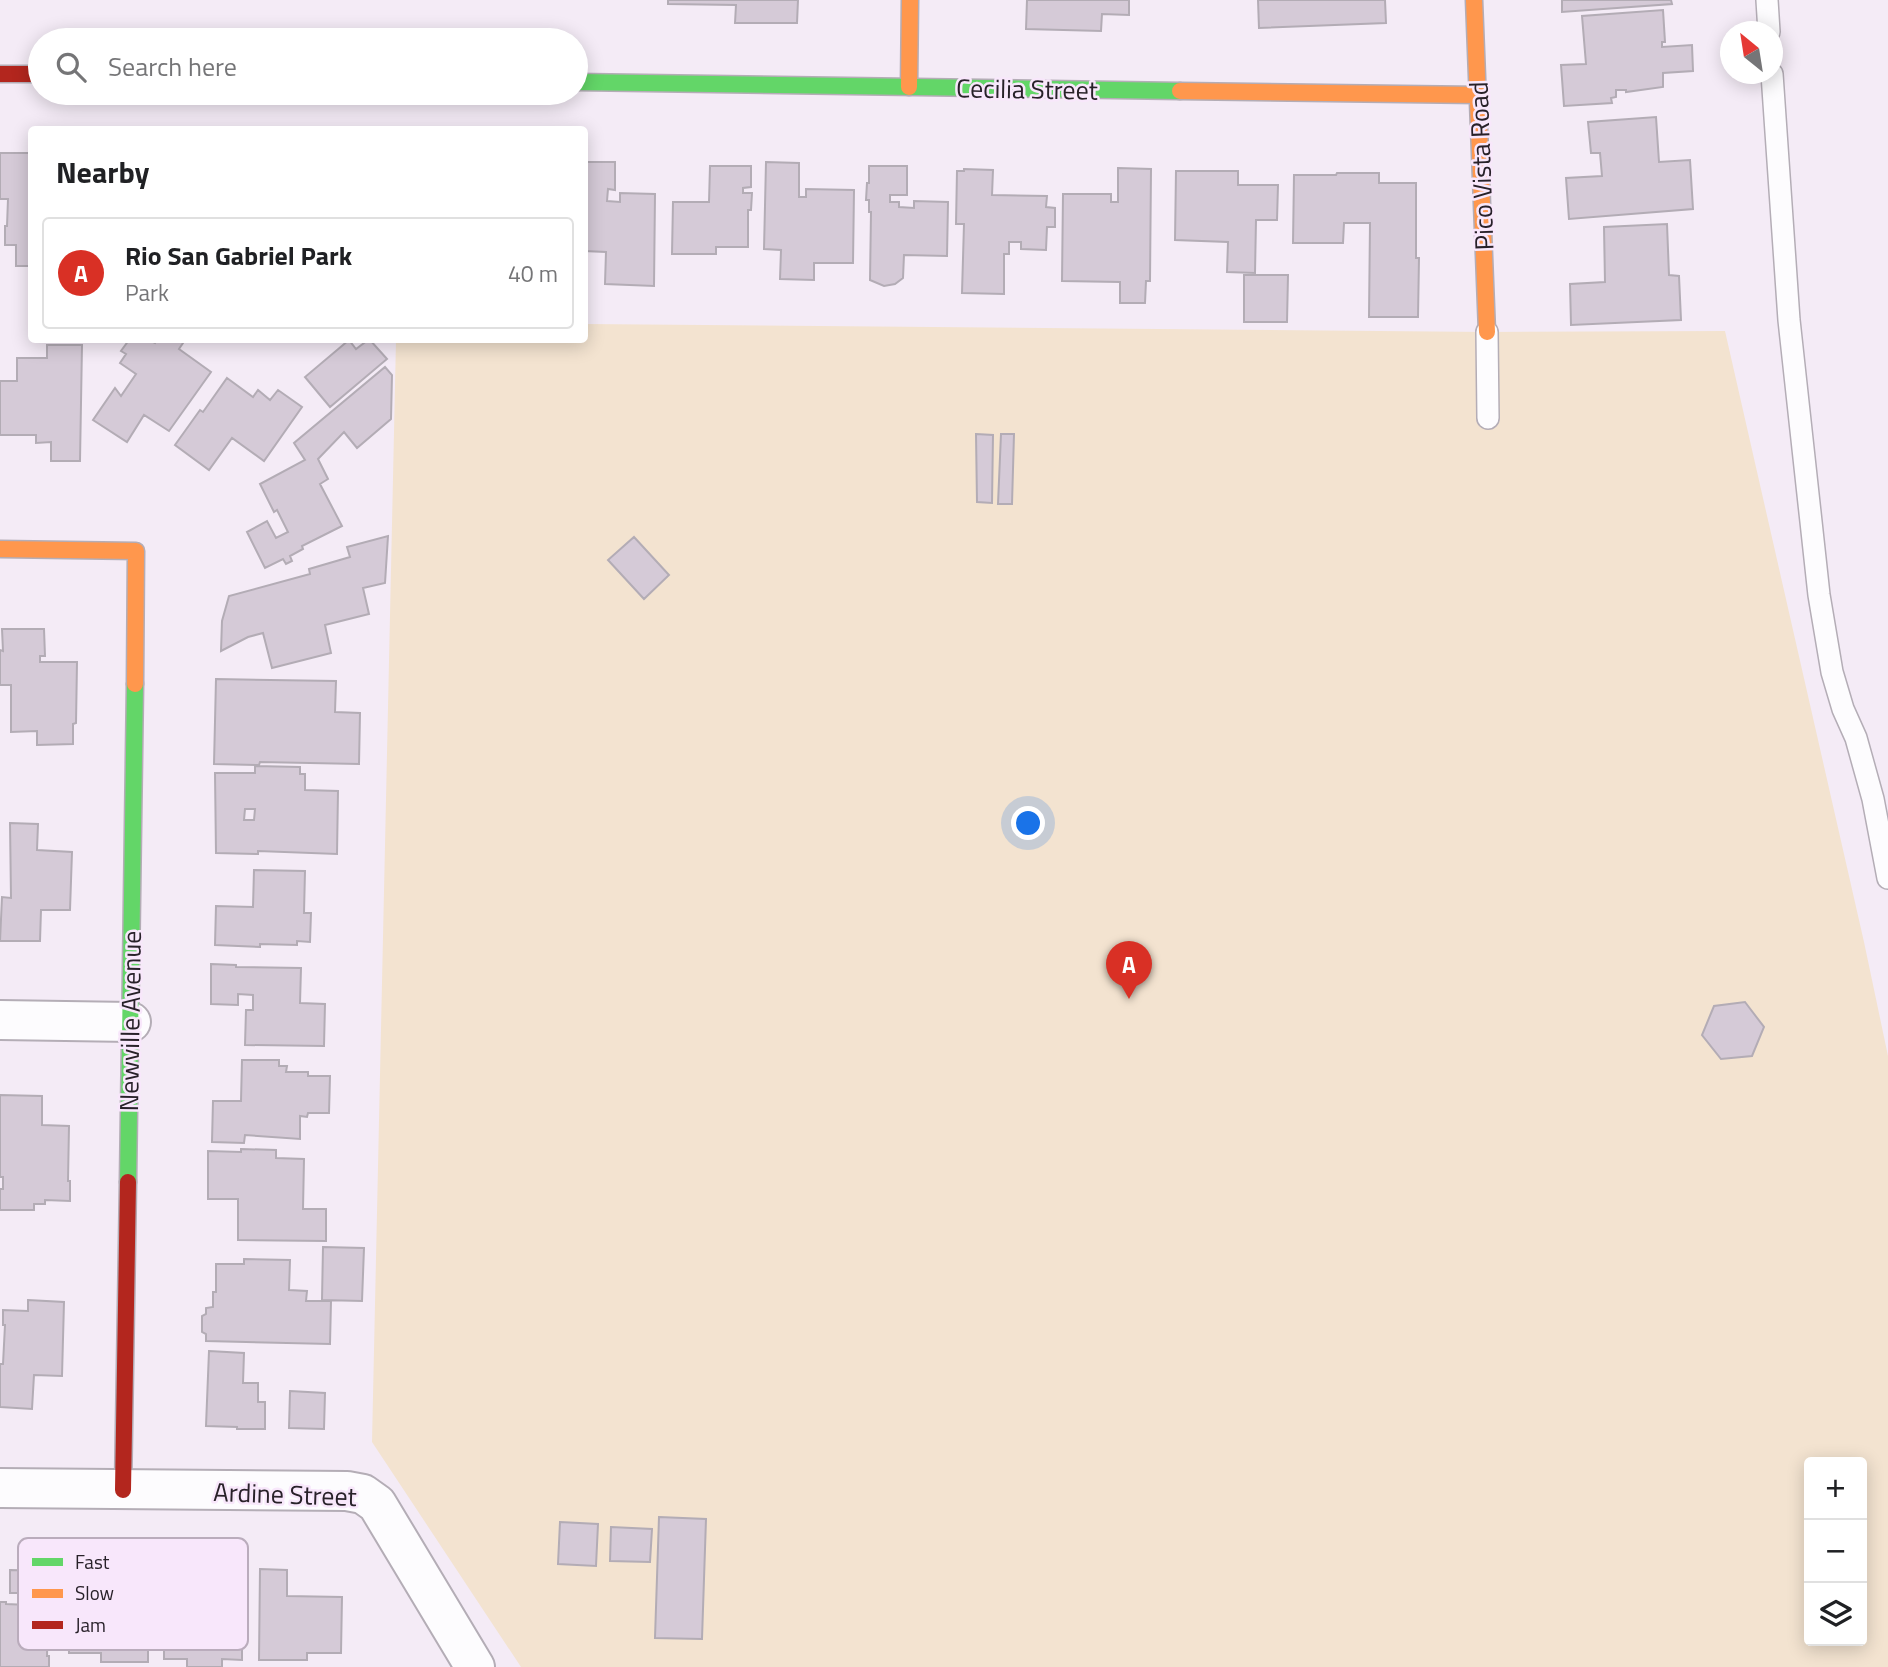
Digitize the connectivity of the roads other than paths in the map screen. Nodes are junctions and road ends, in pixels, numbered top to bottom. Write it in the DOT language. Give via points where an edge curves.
graph roads {
  1 [pos="910,0"];
  2 [pos="1474,0"];
  3 [pos="1767,0"];
  4 [pos="1768,21"];
  5 [pos="0,74"];
  6 [pos="28,75"];
  7 [pos="588,82"];
  8 [pos="1773,84"];
  9 [pos="909,87"];
  10 [pos="1478,95"];
  11 [pos="1487,332"];
  12 [pos="1488,418"];
  13 [pos="0,549"];
  14 [pos="1888,878"];
  15 [pos="0,1020"];
  16 [pos="131,1022"];
  17 [pos="0,1488"];
  18 [pos="123,1490"];
  19 [pos="475,1667"];
  1 -- 9 [label="street"];
  2 -- 10 [label="street, Pico Vista Road"];
  3 -- 4 [label="lane"];
  5 -- 6 [label="street"];
  7 -- 9 [label="street, Cecilia Street"];
  8 -- 14 [label="lane" via="1789,320 1819,595 1832,672 1873,799"];
  9 -- 10 [label="street, Cecilia Street"];
  10 -- 11 [label="street, Pico Vista Road"];
  11 -- 12 [label="lane"];
  13 -- 16 [label="street, Newville Avenue" via="136,551"];
  15 -- 16 [label="street"];
  16 -- 18 [label="street, Newville Avenue"];
  17 -- 18 [label="street, Ardine Street"];
  18 -- 19 [label="street, Ardine Street" via="363,1494 377,1504"];
}
